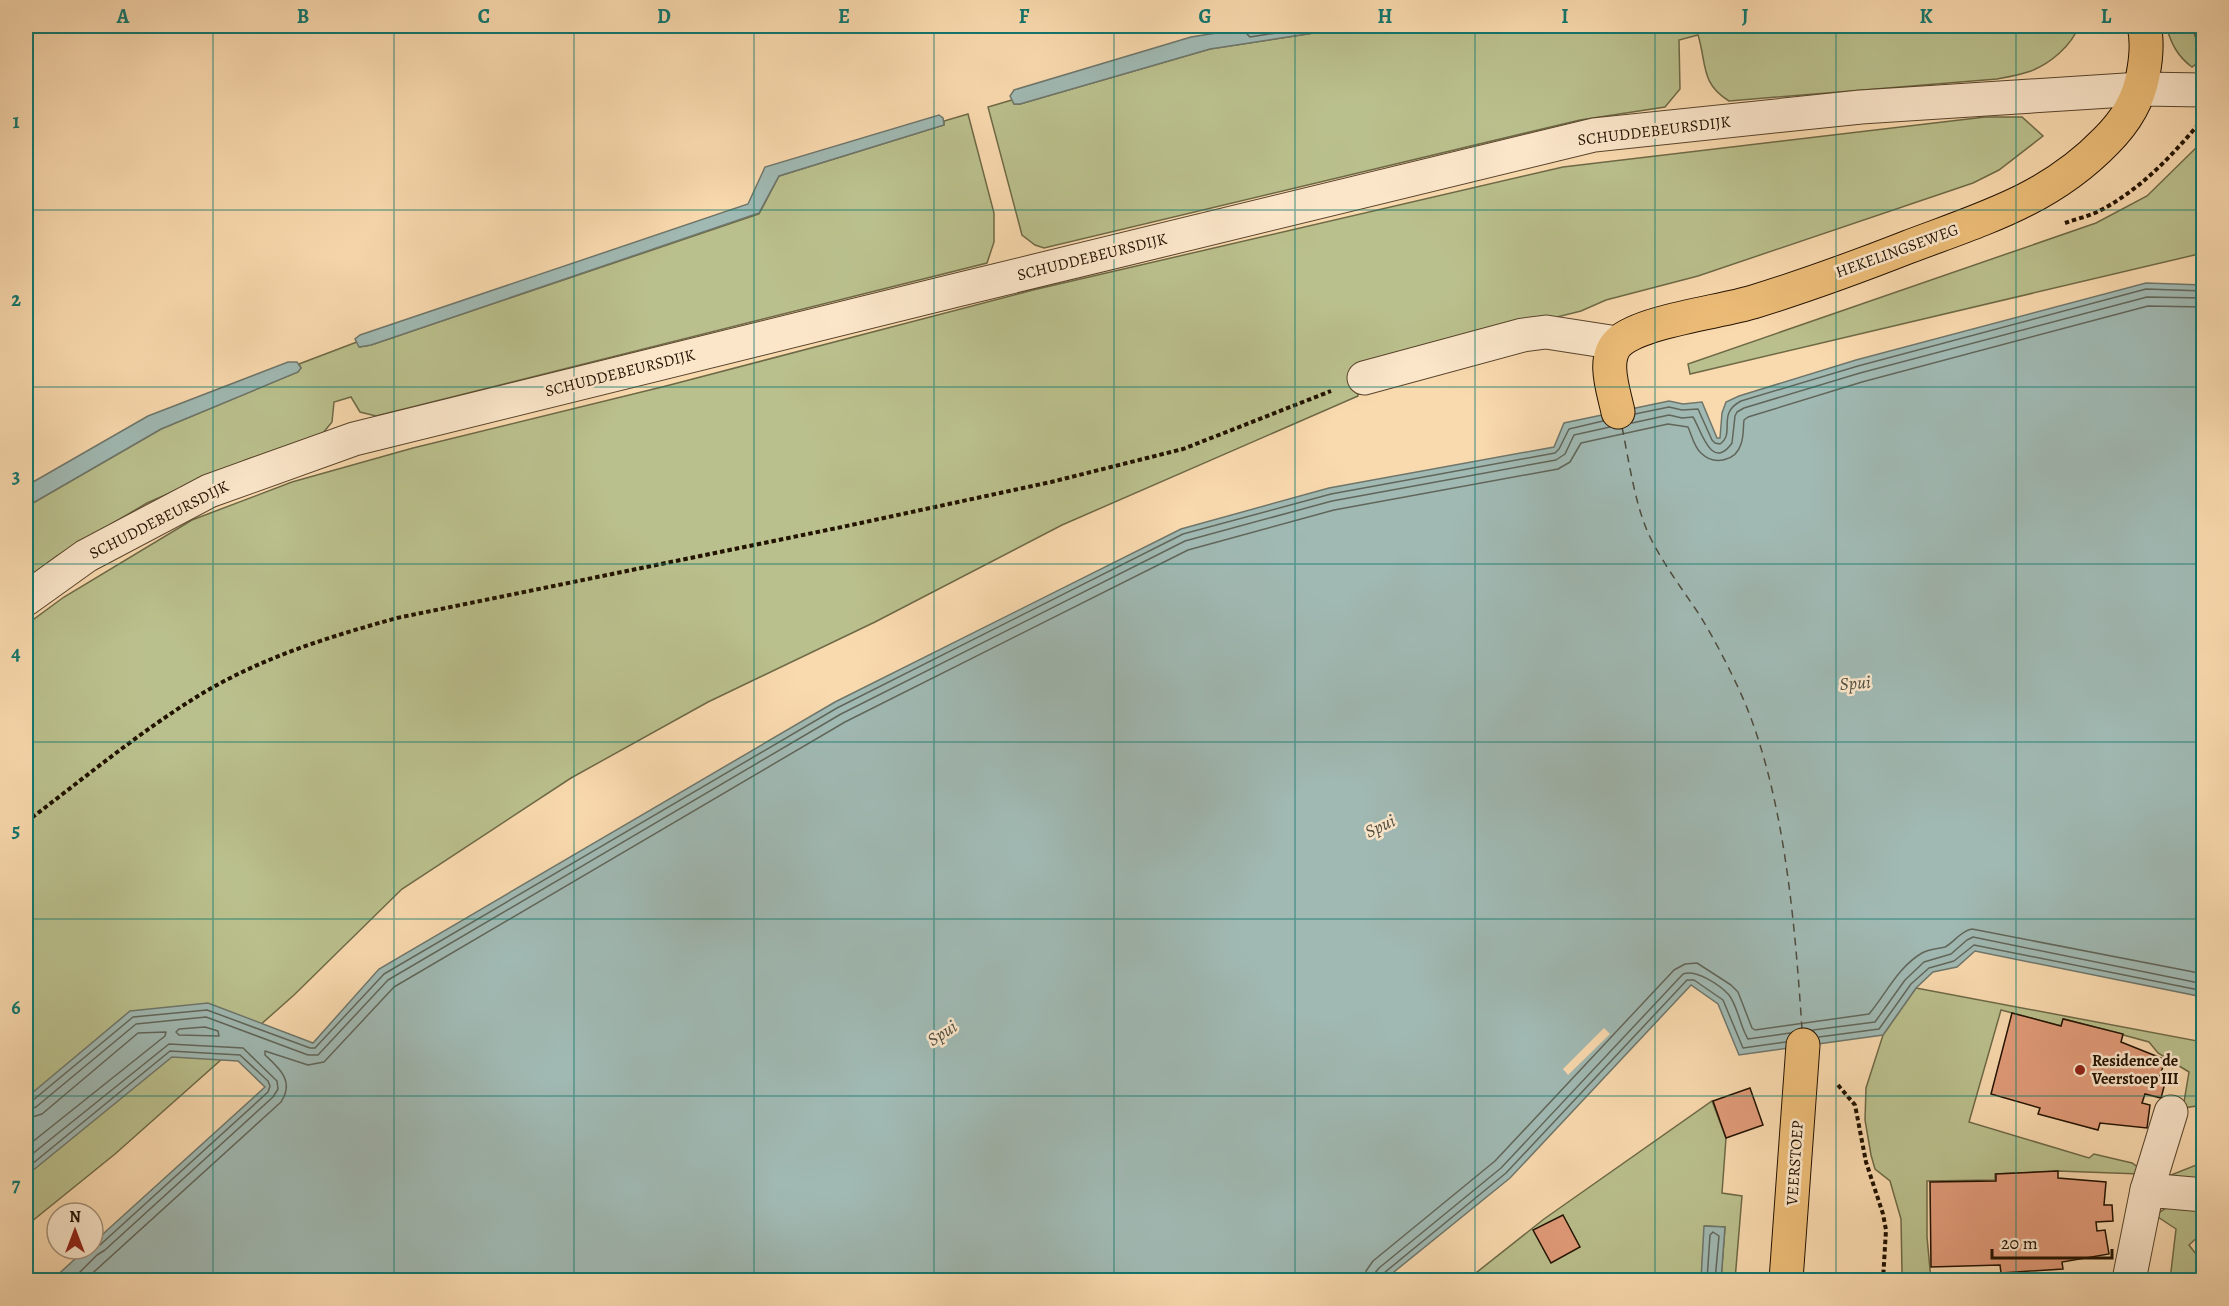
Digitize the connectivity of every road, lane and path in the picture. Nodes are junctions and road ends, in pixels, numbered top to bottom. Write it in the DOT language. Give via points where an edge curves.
graph roads {
  1 [pos="2144,26"];
  2 [pos="2201,26"];
  3 [pos="2204,38"];
  4 [pos="2141,89"];
  5 [pos="2204,90"];
  6 [pos="1617,343"];
  7 [pos="1364,378"];
  8 [pos="1618,412"];
  9 [pos="26,599"];
  10 [pos="26,822"];
  11 [pos="1803,1045"];
  12 [pos="1855,1105"];
  13 [pos="2171,1112"];
  14 [pos="2147,1191"];
  15 [pos="2204,1195"];
  16 [pos="1786,1281"];
  17 [pos="1883,1281"];
  18 [pos="2129,1281"];
  1 -- 4 [label="main road, HEKELINGSEWEG" via="2146,58"];
  2 -- 3 [label="path"];
  4 -- 5 [label="street, SCHUDDEBEURSDIJK"];
  4 -- 6 [label="main road, HEKELINGSEWEG" via="2121,126 2095,152 2045,191 2005,211 1753,302 1640,330"];
  4 -- 9 [label="street, SCHUDDEBEURSDIJK" via="1861,107 1594,135 354,439 209,491 86,556"];
  6 -- 7 [label="street" via="1546,332 1523,335"];
  6 -- 8 [label="main road" via="1610,363"];
  7 -- 10 [label="path" via="1183,448 1071,477 397,618 332,636 272,658 199,696"];
  11 -- 16 [label="main road, VEERSTOEP"];
  12 -- 17 [label="path" via="1866,1162 1886,1230"];
  13 -- 14 [label="street"];
  14 -- 15 [label="street"];
  14 -- 18 [label="street"];
}
